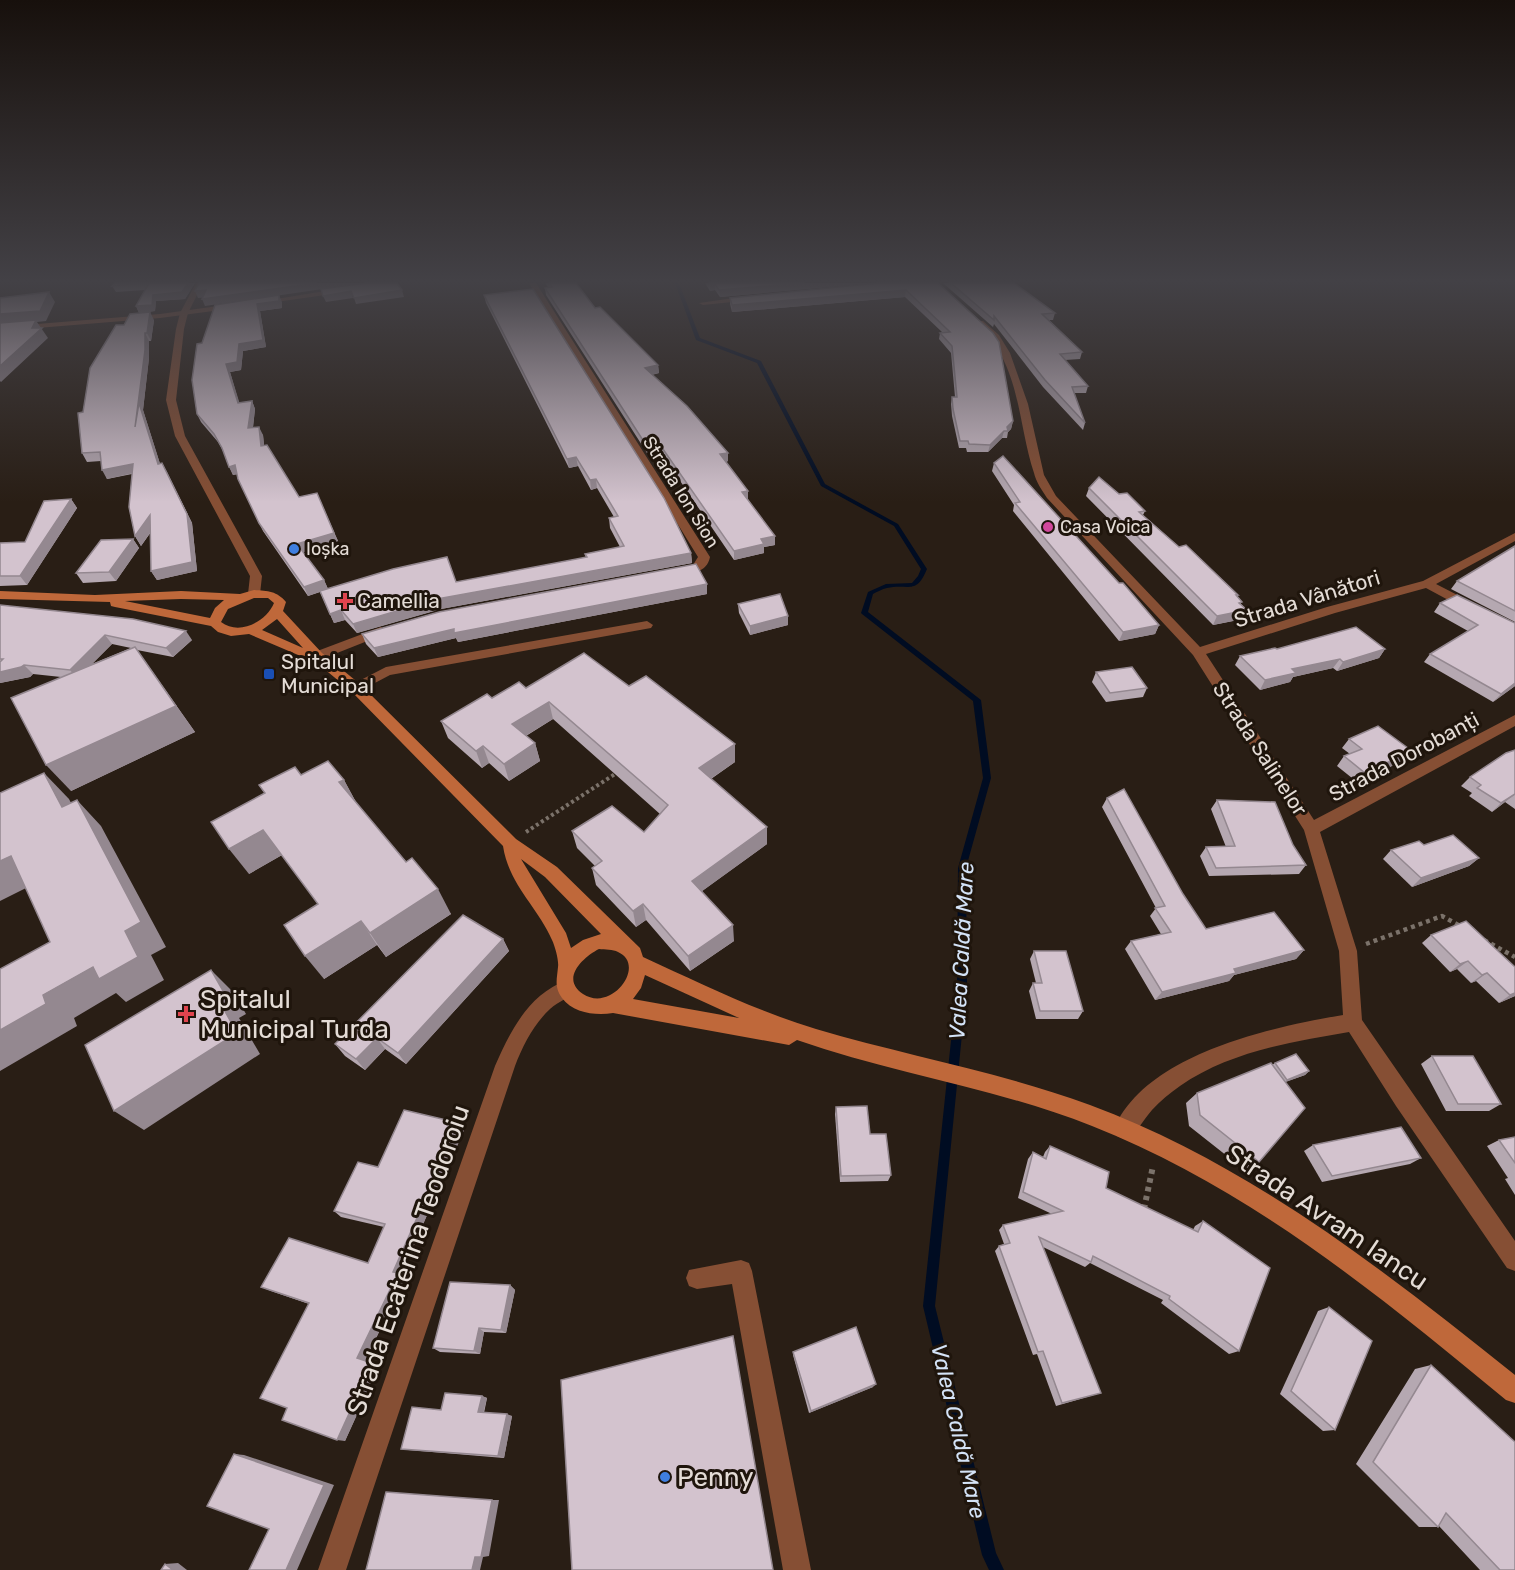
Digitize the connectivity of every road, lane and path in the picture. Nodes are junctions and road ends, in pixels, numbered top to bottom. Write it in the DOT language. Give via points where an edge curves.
graph roads {
  1 [pos="177,356"];
  2 [pos="577,356"];
  3 [pos="1007,356"];
  4 [pos="1515,536"];
  5 [pos="662,575"];
  6 [pos="1427,584"];
  7 [pos="254,594"];
  8 [pos="0,595"];
  9 [pos="238,597"];
  10 [pos="95,599"];
  11 [pos="278,613"];
  12 [pos="1486,614"];
  13 [pos="215,623"];
  14 [pos="647,625"];
  15 [pos="389,629"];
  16 [pos="251,630"];
  17 [pos="1198,652"];
  18 [pos="321,659"];
  19 [pos="356,688"];
  20 [pos="1515,720"];
  21 [pos="615,774"];
  22 [pos="1311,829"];
  23 [pos="510,843"];
  24 [pos="1463,928"];
  25 [pos="1473,933"];
  26 [pos="622,944"];
  27 [pos="1348,951"];
  28 [pos="1515,957"];
  29 [pos="638,963"];
  30 [pos="567,964"];
  31 [pos="567,988"];
  32 [pos="612,1004"];
  33 [pos="1353,1022"];
  34 [pos="837,1044"];
  35 [pos="1124,1129"];
  36 [pos="1147,1196"];
  37 [pos="1143,1215"];
  38 [pos="1515,1260"];
  39 [pos="697,1278"];
  40 [pos="1515,1391"];
  41 [pos="332,1570"];
  42 [pos="797,1570"];
  1 -- 7 [label="street" via="171,400 180,436 256,576"];
  2 -- 5 [label="street, Strada Ion Sion" via="704,557 704,563 697,568"];
  3 -- 17 [label="street, Strada Salinelor" via="1043,485"];
  4 -- 6 [label="street, Strada Vânători"];
  6 -- 12 [label="street"];
  6 -- 17 [label="street, Strada Vânători"];
  7 -- 9 [label="main road"];
  7 -- 11 [label="main road" via="271,595 280,602"];
  8 -- 10 [label="main road"];
  9 -- 10 [label="main road"];
  9 -- 13 [label="main road" via="216,614"];
  10 -- 13 [label="main road"];
  11 -- 16 [label="main road"];
  11 -- 18 [label="main road"];
  13 -- 16 [label="main road" via="228,631"];
  14 -- 19 [label="street" via="386,671"];
  15 -- 18 [label="street"];
  16 -- 18 [label="main road"];
  17 -- 22 [label="street, Strada Salinelor"];
  18 -- 19 [label="main road"];
  19 -- 23 [label="main road"];
  20 -- 22 [label="street, Strada Dorobanți"];
  21 -- 23 [label="path"];
  22 -- 27 [label="street, Strada Salinelor"];
  23 -- 26 [label="main road" via="550,872"];
  23 -- 30 [label="main road" via="514,865 560,938"];
  24 -- 27 [label="path" via="1442,916"];
  25 -- 28 [label="path"];
  26 -- 29 [label="main road"];
  26 -- 30 [label="main road" via="598,941 585,946"];
  27 -- 33 [label="street, Strada Salinelor"];
  29 -- 32 [label="main road" via="633,987"];
  29 -- 34 [label="main road" via="735,1009"];
  30 -- 31 [label="main road"];
  31 -- 32 [label="main road" via="585,1005"];
  31 -- 41 [label="street, Strada Ecaterina Teodoroiu" via="556,993 531,1017 518,1034 505,1066"];
  32 -- 34 [label="main road"];
  33 -- 35 [label="street" via="1288,1032 1241,1045 1193,1068 1151,1097"];
  33 -- 38 [label="street, Strada Salinelor"];
  34 -- 35 [label="main road, Strada Avram Iancu" via="1023,1094"];
  35 -- 40 [label="main road, Strada Avram Iancu" via="1240,1190 1334,1249 1413,1307"];
  36 -- 37 [label="path"];
  39 -- 42 [label="street" via="741,1271"];
}
